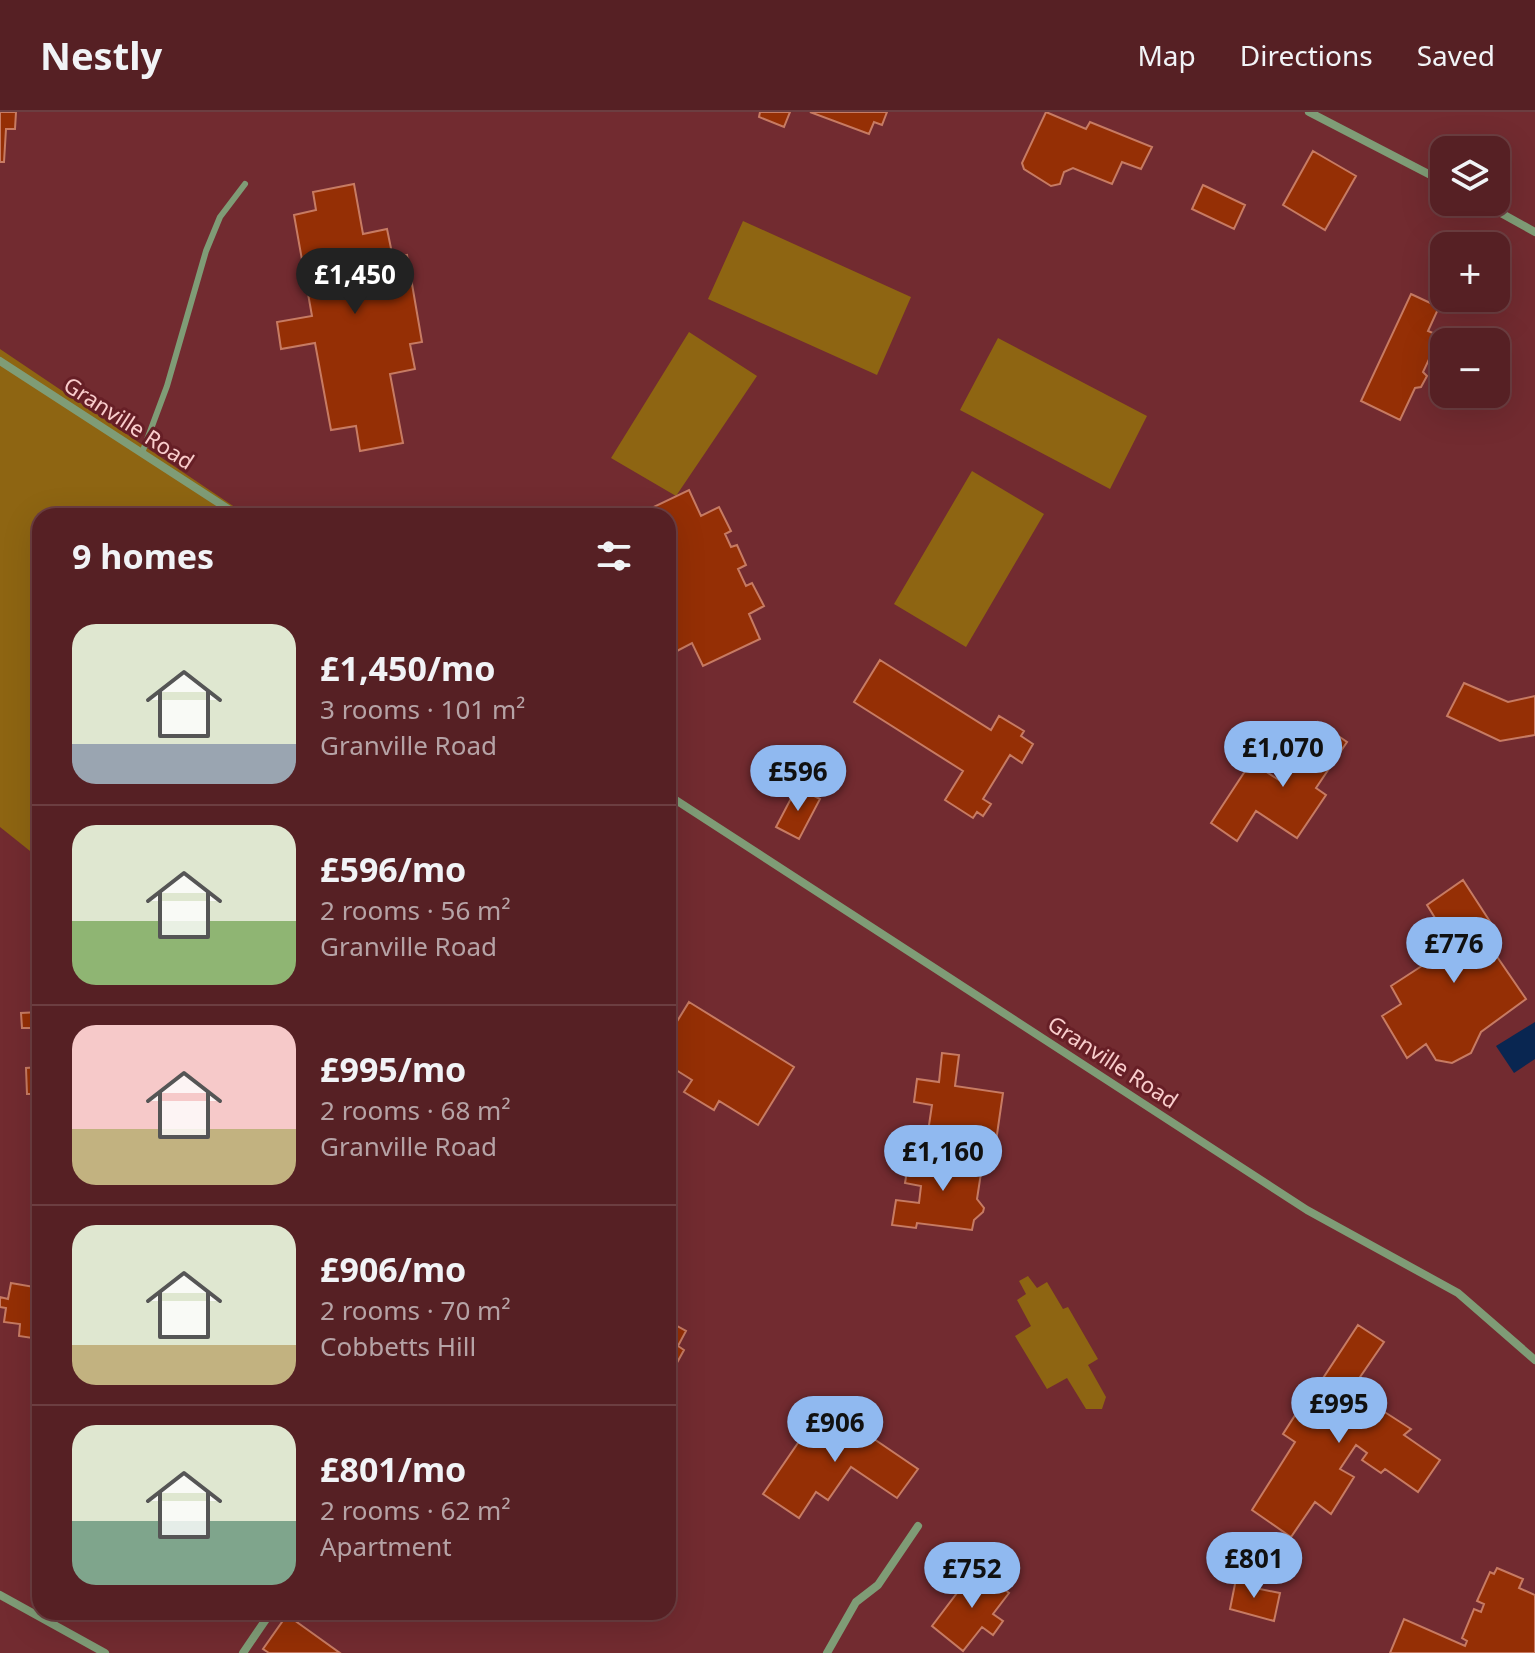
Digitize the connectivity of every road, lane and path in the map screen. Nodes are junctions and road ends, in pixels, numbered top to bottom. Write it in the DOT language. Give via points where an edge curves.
graph roads {
  1 [pos="1309,112"];
  2 [pos="1430,175"];
  3 [pos="245,184"];
  4 [pos="1506,216"];
  5 [pos="1535,232"];
  6 [pos="0,361"];
  7 [pos="142,453"];
  8 [pos="227,508"];
  9 [pos="676,800"];
  10 [pos="1535,1360"];
  11 [pos="918,1526"];
  12 [pos="0,1595"];
  13 [pos="32,1613"];
  14 [pos="45,1620"];
  15 [pos="266,1620"];
  16 [pos="105,1653"];
  17 [pos="243,1653"];
  18 [pos="827,1653"];
  1 -- 2 [label="street"];
  3 -- 7 [label="lane" via="220,217 206,251"];
  4 -- 5 [label="street"];
  6 -- 7 [label="street, Granville Road"];
  7 -- 8 [label="street, Granville Road"];
  9 -- 10 [label="street, Granville Road" via="1307,1210 1458,1293"];
  11 -- 18 [label="street" via="878,1585 856,1602"];
  12 -- 13 [label="street"];
  14 -- 16 [label="street"];
  15 -- 17 [label="street"];
}
